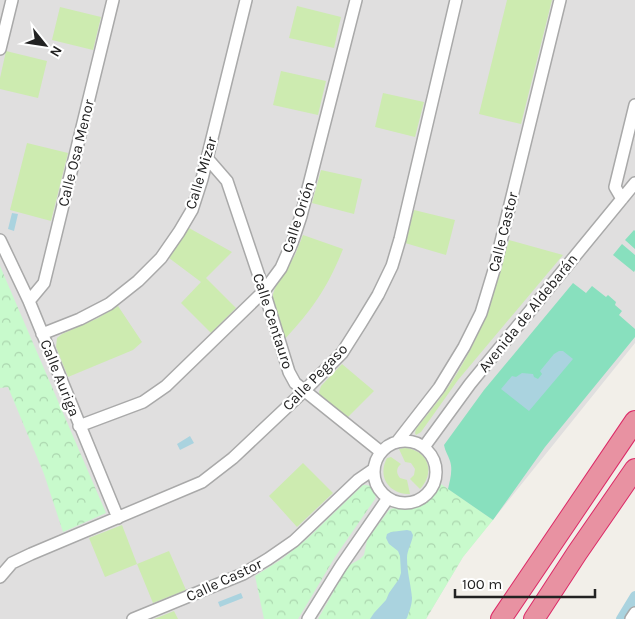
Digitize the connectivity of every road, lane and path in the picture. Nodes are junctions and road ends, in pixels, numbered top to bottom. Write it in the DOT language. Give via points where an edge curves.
graph roads {
  1 [pos="12,0"];
  2 [pos="113,0"];
  3 [pos="246,0"];
  4 [pos="356,0"];
  5 [pos="456,0"];
  6 [pos="560,0"];
  7 [pos="0,49"];
  8 [pos="635,105"];
  9 [pos="207,158"];
  10 [pos="635,183"];
  11 [pos="622,199"];
  12 [pos="0,240"];
  13 [pos="264,291"];
  14 [pos="28,301"];
  15 [pos="42,334"];
  16 [pos="304,391"];
  17 [pos="635,421"];
  18 [pos="79,426"];
  19 [pos="397,442"];
  20 [pos="424,447"];
  21 [pos="381,452"];
  22 [pos="374,469"];
  23 [pos="635,469"];
  24 [pos="388,498"];
  25 [pos="118,518"];
  26 [pos="0,577"];
  27 [pos="635,613"];
  28 [pos="133,619"];
  29 [pos="308,619"];
  30 [pos="501,619"];
  31 [pos="534,619"];
  32 [pos="631,619"];
  1 -- 7 [label="street"];
  2 -- 14 [label="street, Calle Osa Menor" via="44,284"];
  3 -- 9 [label="street, Calle Mizar"];
  4 -- 13 [label="street, Calle Orión" via="301,216 281,268"];
  5 -- 16 [label="street, Calle Pegaso" via="392,266 342,353"];
  6 -- 19 [label="street, Calle Castor" via="481,312 439,388"];
  8 -- 11 [label="street" via="615,187"];
  9 -- 13 [label="street, Calle Centauro" via="227,181"];
  9 -- 15 [label="street, Calle Mizar" via="192,210 161,258 109,304"];
  10 -- 11 [label="street, Avenida de Aldebarán"];
  11 -- 20 [label="street, Avenida de Aldebarán" via="470,384"];
  12 -- 14 [label="street, Calle Auriga"];
  13 -- 16 [label="street, Calle Centauro" via="289,372"];
  13 -- 18 [label="street, Calle Orión" via="166,386 143,402"];
  14 -- 15 [label="street, Calle Auriga"];
  15 -- 18 [label="street, Calle Auriga"];
  16 -- 21 [label="street, Calle Centauro"];
  16 -- 25 [label="street, Calle Pegaso" via="233,458 202,482"];
  17 -- 30 [label="highway"];
  18 -- 25 [label="street, Calle Auriga"];
  19 -- 20 [label="street" via="411,441"];
  19 -- 21 [label="street"];
  20 -- 24 [label="street" via="434,459 436,475 430,490 411,502"];
  21 -- 22 [label="street"];
  22 -- 24 [label="street" via="377,485"];
  22 -- 28 [label="street, Calle Castor" via="268,559 243,574"];
  23 -- 31 [label="highway"];
  24 -- 29 [label="street"];
  25 -- 26 [label="street, Calle Pegaso" via="12,563"];
  27 -- 32 [label="street"];
}
